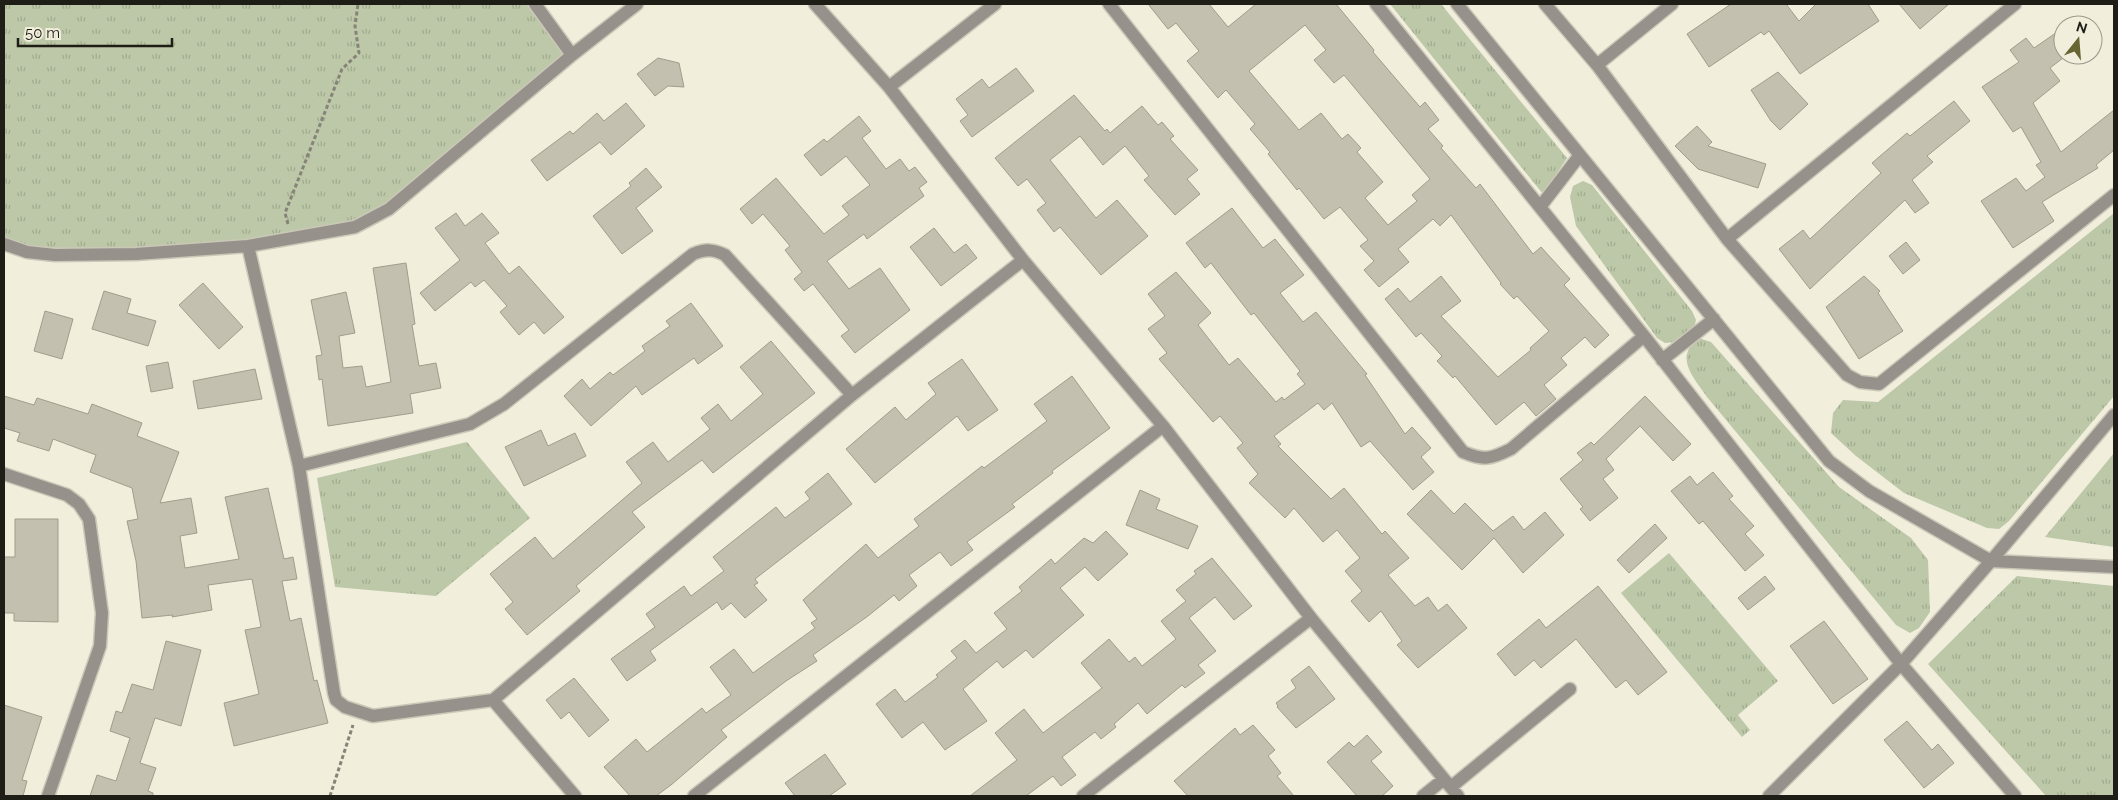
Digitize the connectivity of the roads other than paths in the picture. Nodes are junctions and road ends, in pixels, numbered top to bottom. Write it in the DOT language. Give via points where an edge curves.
graph roads {
  1 [pos="534,4"];
  2 [pos="636,4"];
  3 [pos="815,4"];
  4 [pos="996,4"];
  5 [pos="1109,4"];
  6 [pos="1376,4"];
  7 [pos="1457,4"];
  8 [pos="1545,4"];
  9 [pos="1672,4"];
  10 [pos="2015,4"];
  11 [pos="572,55"];
  12 [pos="1597,65"];
  13 [pos="889,87"];
  14 [pos="1580,155"];
  15 [pos="2114,195"];
  16 [pos="1540,207"];
  17 [pos="1727,239"];
  18 [pos="4,244"];
  19 [pos="248,246"];
  20 [pos="1023,260"];
  21 [pos="1714,319"];
  22 [pos="1644,336"];
  23 [pos="1662,360"];
  24 [pos="852,395"];
  25 [pos="2114,415"];
  26 [pos="1162,426"];
  27 [pos="299,466"];
  28 [pos="4,474"];
  29 [pos="1991,561"];
  30 [pos="2114,567"];
  31 [pos="1311,618"];
  32 [pos="1901,664"];
  33 [pos="1570,689"];
  34 [pos="494,700"];
  35 [pos="1451,788"];
  36 [pos="48,796"];
  37 [pos="575,796"];
  38 [pos="694,796"];
  39 [pos="1083,796"];
  40 [pos="1423,796"];
  41 [pos="1769,796"];
  42 [pos="2016,796"];
  1 -- 11 [label="street"];
  2 -- 11 [label="street"];
  3 -- 13 [label="street"];
  4 -- 13 [label="street"];
  5 -- 22 [label="street" via="1462,452 1479,459 1498,456 1512,449"];
  6 -- 16 [label="street"];
  7 -- 14 [label="street"];
  8 -- 12 [label="street"];
  9 -- 12 [label="street"];
  10 -- 17 [label="street"];
  11 -- 19 [label="street" via="389,209 355,227"];
  12 -- 17 [label="street"];
  13 -- 20 [label="street"];
  14 -- 16 [label="street"];
  14 -- 21 [label="street"];
  15 -- 17 [label="street" via="1879,384 1860,382 1847,375"];
  16 -- 22 [label="street"];
  18 -- 19 [label="street" via="26,252 55,255 136,254"];
  19 -- 27 [label="street"];
  20 -- 24 [label="street"];
  20 -- 26 [label="street"];
  21 -- 23 [label="street"];
  21 -- 29 [label="street" via="1829,461 1868,491"];
  22 -- 23 [label="street"];
  23 -- 32 [label="street"];
  24 -- 27 [label="street" via="725,255 705,249 694,254 504,404 470,424"];
  24 -- 34 [label="street"];
  25 -- 29 [label="street"];
  26 -- 31 [label="street"];
  26 -- 38 [label="street"];
  27 -- 34 [label="street" via="336,700 345,707 373,716"];
  28 -- 36 [label="street" via="67,496 79,504 89,519 102,613 100,646"];
  29 -- 30 [label="street"];
  29 -- 32 [label="street"];
  31 -- 35 [label="street"];
  31 -- 39 [label="street"];
  32 -- 41 [label="street"];
  32 -- 42 [label="street"];
  33 -- 35 [label="street"];
  34 -- 37 [label="street"];
  35 -- 40 [label="street"];
}
